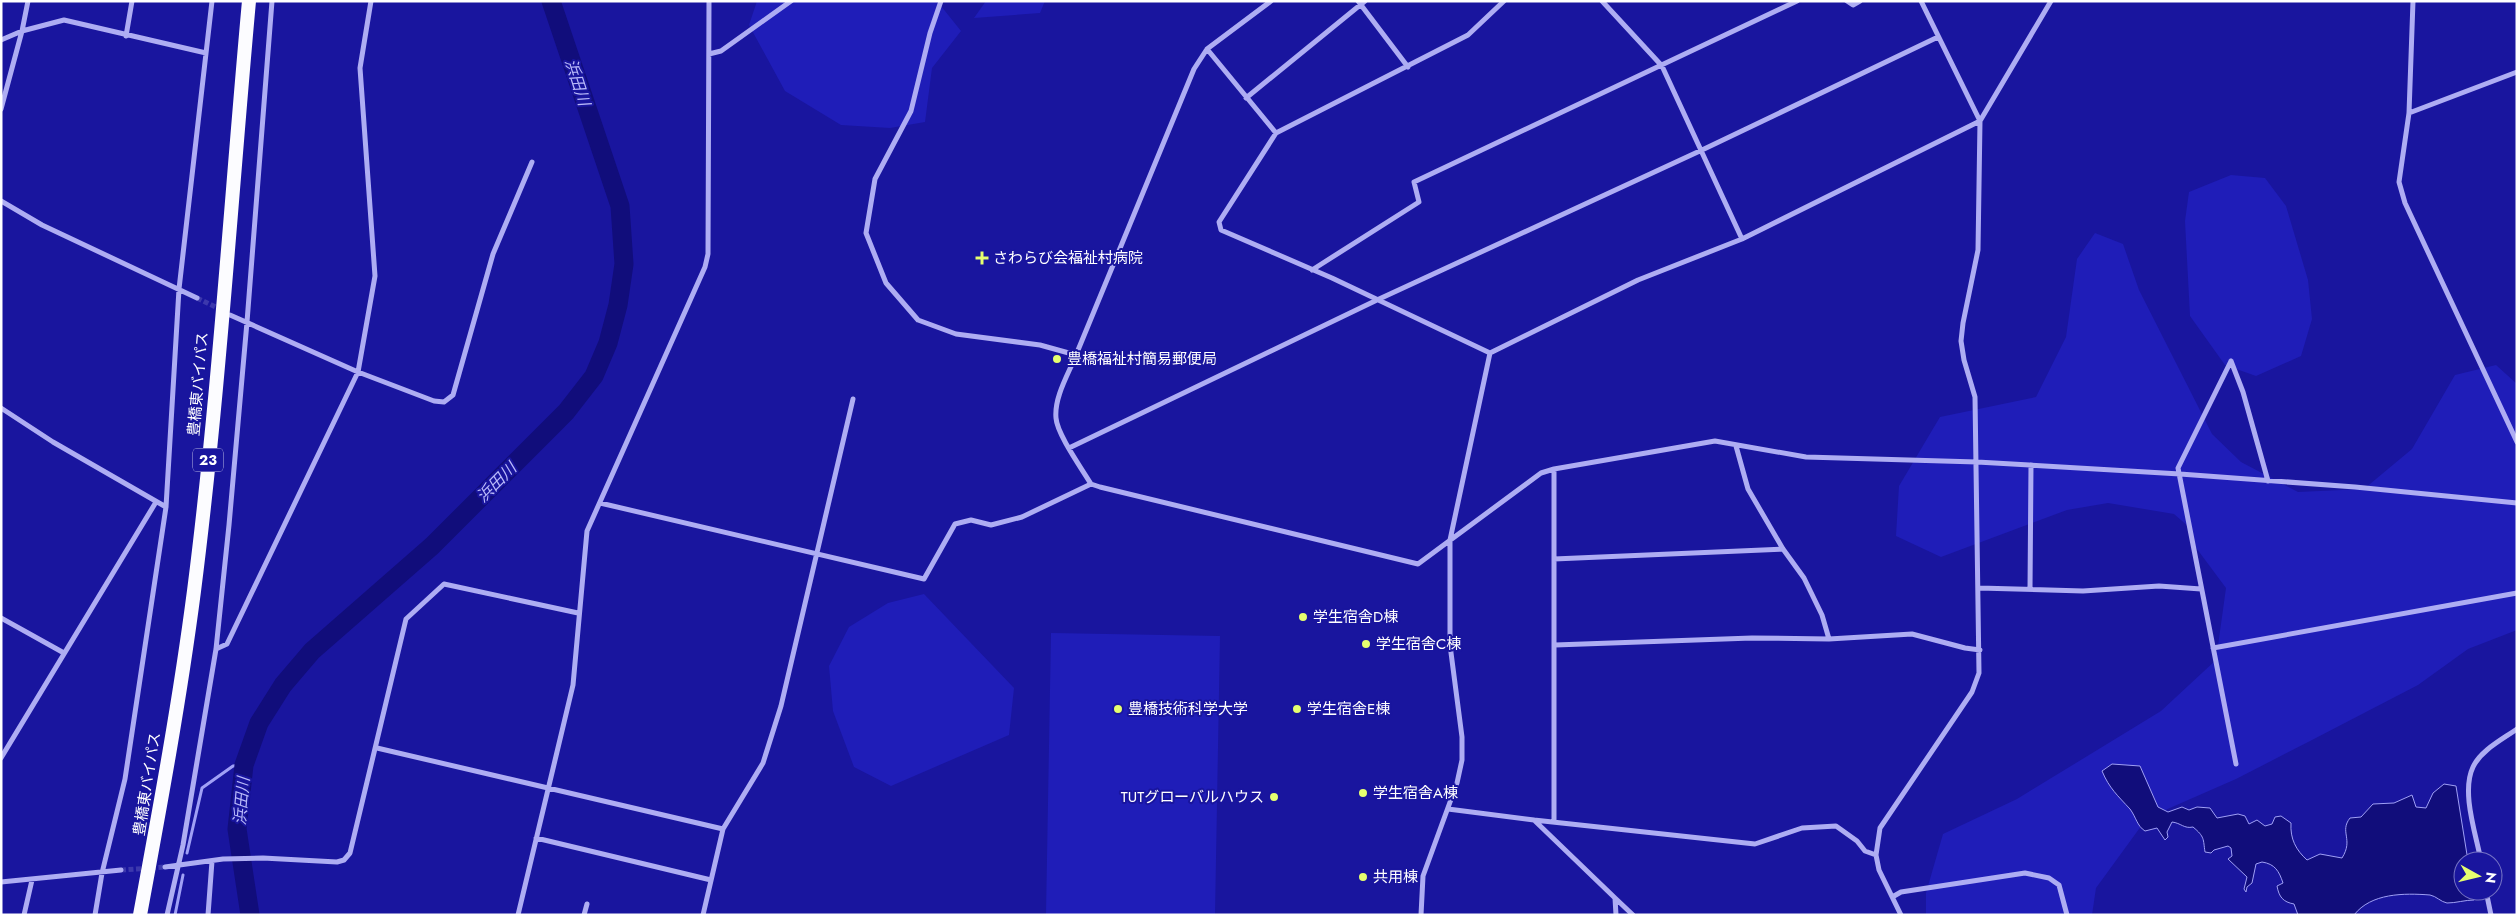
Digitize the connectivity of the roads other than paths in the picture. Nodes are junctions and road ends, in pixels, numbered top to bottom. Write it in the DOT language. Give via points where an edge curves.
graph roads {
  1 [pos="28,1"];
  2 [pos="132,1"];
  3 [pos="212,1"];
  4 [pos="249,1"];
  5 [pos="272,1"];
  6 [pos="371,1"];
  7 [pos="709,1"];
  8 [pos="791,1"];
  9 [pos="941,1"];
  10 [pos="1270,1"];
  11 [pos="1504,1"];
  12 [pos="1602,1"];
  13 [pos="1798,1"];
  14 [pos="1847,1"];
  15 [pos="1860,1"];
  16 [pos="1921,1"];
  17 [pos="2051,1"];
  18 [pos="2413,1"];
  19 [pos="1361,2"];
  20 [pos="22,31"];
  21 [pos="126,36"];
  22 [pos="1938,37"];
  23 [pos="1,40"];
  24 [pos="1207,49"];
  25 [pos="206,53"];
  26 [pos="709,54"];
  27 [pos="1662,66"];
  28 [pos="1408,67"];
  29 [pos="2517,72"];
  30 [pos="1246,98"];
  31 [pos="1,109"];
  32 [pos="2409,113"];
  33 [pos="1980,121"];
  34 [pos="1276,133"];
  35 [pos="1702,150"];
  36 [pos="532,162"];
  37 [pos="1,201"];
  38 [pos="1742,239"];
  39 [pos="1312,270"];
  40 [pos="179,289"];
  41 [pos="197,298"];
  42 [pos="1377,300"];
  43 [pos="230,315"];
  44 [pos="247,322"];
  45 [pos="1490,353"];
  46 [pos="1076,355"];
  47 [pos="358,372"];
  48 [pos="854,399"];
  49 [pos="1,408"];
  50 [pos="2517,442"];
  51 [pos="1736,446"];
  52 [pos="1069,448"];
  53 [pos="1977,462"];
  54 [pos="2031,465"];
  55 [pos="1554,469"];
  56 [pos="2180,474"];
  57 [pos="2268,481"];
  58 [pos="1091,484"];
  59 [pos="156,502"];
  60 [pos="600,503"];
  61 [pos="2517,503"];
  62 [pos="166,507"];
  63 [pos="1450,540"];
  64 [pos="1783,549"];
  65 [pos="816,554"];
  66 [pos="1554,559"];
  67 [pos="1979,588"];
  68 [pos="2030,589"];
  69 [pos="2201,589"];
  70 [pos="2517,593"];
  71 [pos="578,613"];
  72 [pos="1,618"];
  73 [pos="1829,639"];
  74 [pos="1555,645"];
  75 [pos="2213,648"];
  76 [pos="216,649"];
  77 [pos="1980,650"];
  78 [pos="64,653"];
  79 [pos="2517,729"];
  80 [pos="377,748"];
  81 [pos="1,758"];
  82 [pos="2236,764"];
  83 [pos="548,788"];
  84 [pos="1448,809"];
  85 [pos="1534,820"];
  86 [pos="1554,821"];
  87 [pos="724,829"];
  88 [pos="536,838"];
  89 [pos="2479,851"];
  90 [pos="1876,855"];
  91 [pos="212,861"];
  92 [pos="178,866"];
  93 [pos="165,867"];
  94 [pos="121,870"];
  95 [pos="102,872"];
  96 [pos="32,880"];
  97 [pos="711,880"];
  98 [pos="1,882"];
  99 [pos="1894,896"];
  100 [pos="1615,898"];
  101 [pos="2488,901"];
  102 [pos="587,904"];
  103 [pos="24,915"];
  104 [pos="95,915"];
  105 [pos="140,915"];
  106 [pos="167,915"];
  107 [pos="208,915"];
  108 [pos="518,915"];
  109 [pos="584,915"];
  110 [pos="703,915"];
  111 [pos="1421,915"];
  112 [pos="1616,915"];
  113 [pos="1633,915"];
  114 [pos="1901,915"];
  115 [pos="2067,915"];
  116 [pos="2491,915"];
  1 -- 20 [label="street"];
  2 -- 21 [label="street"];
  3 -- 25 [label="street"];
  4 -- 105 [label="highway, 豊橋東バイパス / 23" via="206,486 162,797"];
  5 -- 44 [label="street"];
  6 -- 47 [label="street" via="360,68 375,276"];
  7 -- 26 [label="street"];
  8 -- 26 [label="street" via="721,51"];
  9 -- 46 [label="street" via="911,111 875,180 866,233 886,283 918,320 956,334 1040,345"];
  10 -- 24 [label="street"];
  11 -- 28 [label="street" via="1468,35"];
  12 -- 27 [label="street"];
  13 -- 27 [label="street"];
  14 -- 15 [label="street" via="1853,4"];
  16 -- 22 [label="street"];
  17 -- 33 [label="street"];
  18 -- 32 [label="street"];
  19 -- 28 [label="street"];
  19 -- 30 [label="street"];
  20 -- 21 [label="street" via="64,20"];
  20 -- 23 [label="street"];
  20 -- 31 [label="street"];
  21 -- 25 [label="street"];
  22 -- 33 [label="street"];
  22 -- 35 [label="street"];
  24 -- 30 [label="street"];
  24 -- 46 [label="street" via="1194,69"];
  25 -- 40 [label="street"];
  26 -- 60 [label="street" via="708,254 705,267"];
  27 -- 35 [label="street"];
  27 -- 39 [label="street" via="1414,182 1419,202"];
  28 -- 34 [label="street"];
  29 -- 32 [label="street"];
  30 -- 34 [label="street"];
  32 -- 50 [label="street" via="2399,182 2404,204"];
  33 -- 38 [label="street"];
  33 -- 53 [label="street" via="1978,250 1961,341 1975,398"];
  34 -- 39 [label="street" via="1219,222 1221,230"];
  35 -- 38 [label="street"];
  35 -- 42 [label="street"];
  36 -- 47 [label="street" via="492,254 453,395 444,402 434,402"];
  37 -- 40 [label="street" via="42,225"];
  38 -- 45 [label="street" via="1638,280"];
  39 -- 42 [label="street"];
  40 -- 41 [label="street"];
  40 -- 62 [label="street"];
  42 -- 45 [label="street"];
  42 -- 52 [label="street"];
  43 -- 44 [label="street"];
  44 -- 47 [label="street"];
  44 -- 76 [label="street"];
  45 -- 63 [label="street"];
  46 -- 52 [label="street" via="1058,398 1056,419"];
  47 -- 76 [label="street" via="227,644"];
  48 -- 65 [label="street"];
  49 -- 59 [label="street"];
  51 -- 53 [label="street" via="1806,458"];
  51 -- 55 [label="street" via="1715,441"];
  51 -- 64 [label="street" via="1748,489"];
  52 -- 58 [label="street"];
  53 -- 54 [label="street"];
  53 -- 67 [label="street"];
  54 -- 56 [label="street"];
  54 -- 68 [label="street"];
  55 -- 63 [label="street" via="1540,474"];
  55 -- 66 [label="street"];
  56 -- 57 [label="street"];
  56 -- 57 [label="street" via="2178,468 2231,361"];
  56 -- 69 [label="street"];
  57 -- 61 [label="street"];
  58 -- 63 [label="street" via="1418,564"];
  58 -- 65 [label="street" via="1022,517 991,525 971,520 955,524 924,579"];
  59 -- 62 [label="street"];
  59 -- 78 [label="street"];
  60 -- 65 [label="street"];
  60 -- 71 [label="street" via="587,531"];
  62 -- 95 [label="street" via="125,779"];
  63 -- 84 [label="street" via="1450,644 1462,745 1460,768"];
  64 -- 66 [label="street"];
  64 -- 73 [label="street" via="1804,578 1822,615"];
  65 -- 87 [label="street" via="781,706 763,763"];
  66 -- 74 [label="street"];
  67 -- 68 [label="street"];
  67 -- 77 [label="street"];
  68 -- 69 [label="street" via="2159,586"];
  69 -- 75 [label="street"];
  70 -- 75 [label="street"];
  71 -- 80 [label="street" via="444,584 406,619"];
  71 -- 83 [label="street" via="573,685"];
  72 -- 78 [label="street"];
  73 -- 74 [label="street" via="1752,638"];
  73 -- 77 [label="street" via="1912,634"];
  74 -- 86 [label="street"];
  75 -- 82 [label="street"];
  76 -- 92 [label="street"];
  77 -- 90 [label="street" via="1979,673 1972,692 1880,828"];
  78 -- 81 [label="street"];
  79 -- 89 [label="street" via="2485,752 2474,766 2467,786"];
  80 -- 83 [label="street"];
  80 -- 91 [label="street" via="350,854 344,860 263,858"];
  83 -- 87 [label="street"];
  83 -- 88 [label="street"];
  84 -- 85 [label="street"];
  84 -- 111 [label="street" via="1423,876"];
  85 -- 86 [label="street"];
  85 -- 100 [label="street"];
  86 -- 90 [label="street" via="1645,834 1755,844 1802,828 1836,826 1865,851"];
  87 -- 97 [label="street"];
  88 -- 97 [label="street"];
  88 -- 108 [label="street"];
  90 -- 99 [label="street" via="1879,870"];
  91 -- 92 [label="street"];
  91 -- 107 [label="street"];
  92 -- 93 [label="street"];
  92 -- 106 [label="street"];
  94 -- 95 [label="street"];
  95 -- 96 [label="street"];
  95 -- 104 [label="street"];
  96 -- 98 [label="street"];
  96 -- 103 [label="street"];
  97 -- 110 [label="street"];
  99 -- 114 [label="street"];
  99 -- 115 [label="street" via="1901,892 2025,873 2049,878 2058,885"];
  100 -- 112 [label="street"];
  100 -- 113 [label="street"];
  101 -- 116 [label="street"];
  102 -- 109 [label="street"];
}
